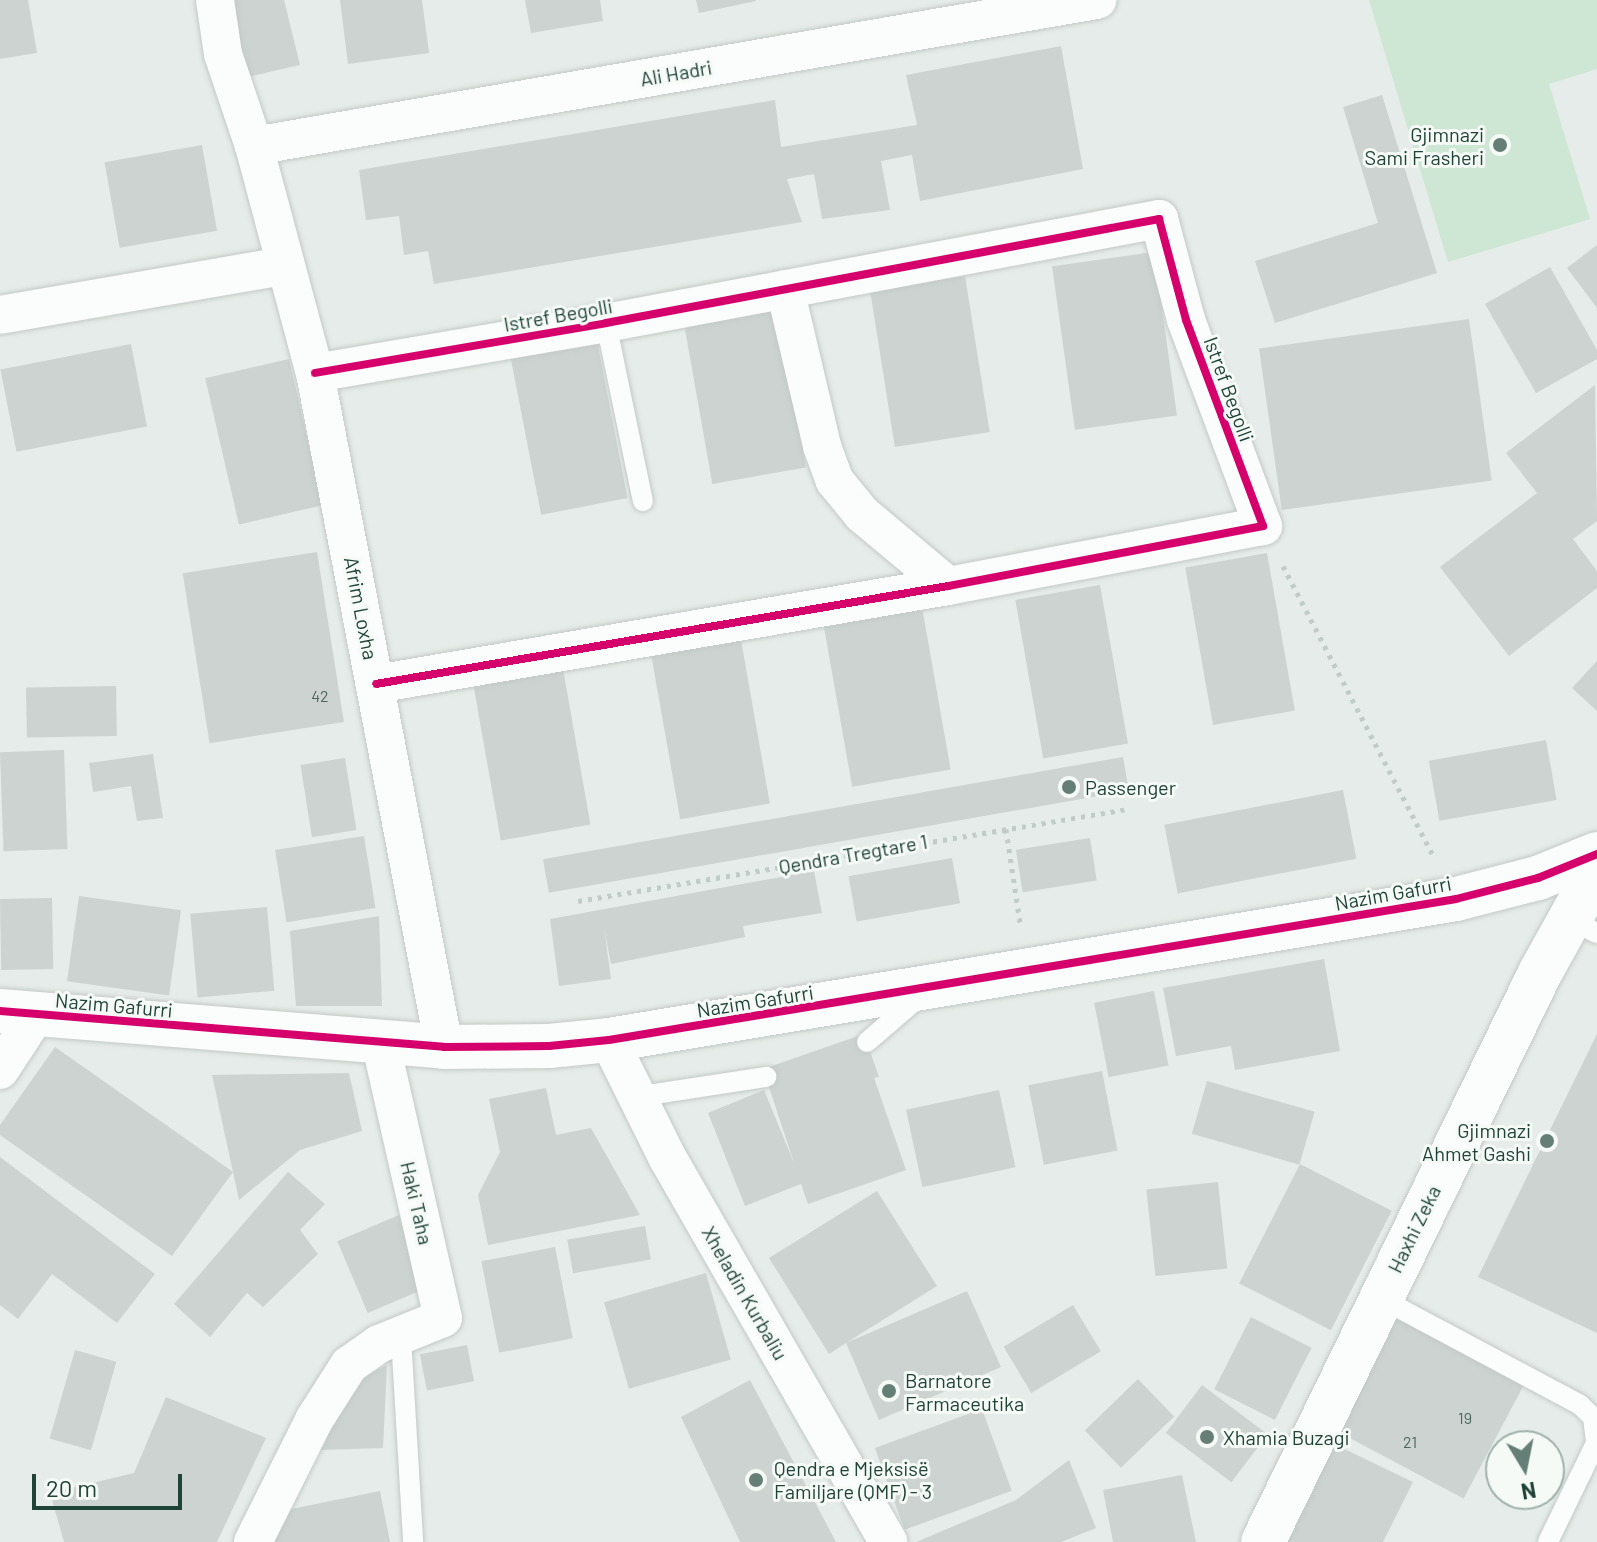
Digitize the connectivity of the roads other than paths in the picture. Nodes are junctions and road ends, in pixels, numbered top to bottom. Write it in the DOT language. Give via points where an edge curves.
graph roads {
  1 [pos="215,0"];
  2 [pos="1097,0"];
  3 [pos="254,146"];
  4 [pos="285,266"];
  5 [pos="785,289"];
  6 [pos="0,315"];
  7 [pos="606,323"];
  8 [pos="315,373"];
  9 [pos="643,501"];
  10 [pos="948,586"];
  11 [pos="376,684"];
  12 [pos="1597,854"];
  13 [pos="1597,870"];
  14 [pos="1583,926"];
  15 [pos="930,989"];
  16 [pos="18,1013"];
  17 [pos="609,1040"];
  18 [pos="867,1042"];
  19 [pos="381,1044"];
  20 [pos="444,1047"];
  21 [pos="0,1070"];
  22 [pos="766,1077"];
  23 [pos="635,1097"];
  24 [pos="1380,1298"];
  25 [pos="401,1337"];
  26 [pos="253,1542"];
  27 [pos="413,1542"];
  28 [pos="888,1542"];
  29 [pos="1263,1542"];
  30 [pos="1548,1542"];
  1 -- 3 [label="street, Afrim Loxha" via="223,54"];
  2 -- 3 [label="street, Ali Hadri"];
  3 -- 4 [label="street, Afrim Loxha"];
  4 -- 6 [label="street"];
  4 -- 8 [label="street, Afrim Loxha"];
  5 -- 7 [label="street, Istref Begolli"];
  5 -- 10 [label="street" via="835,481 862,514"];
  5 -- 10 [label="street, Istref Begolli" via="1159,219 1186,320 1263,526"];
  7 -- 8 [label="street, Istref Begolli"];
  7 -- 9 [label="lane, Istref Begolli"];
  8 -- 11 [label="street, Afrim Loxha"];
  10 -- 11 [label="street"];
  11 -- 20 [label="street, Afrim Loxha"];
  12 -- 15 [label="street, Nazim Gafurri" via="1538,878 1456,899"];
  13 -- 14 [label="street, Haxhi Zeka"];
  14 -- 24 [label="street, Haxhi Zeka"];
  15 -- 17 [label="street, Nazim Gafurri"];
  15 -- 18 [label="lane"];
  16 -- 19 [label="street, Nazim Gafurri"];
  16 -- 21 [label="street"];
  17 -- 20 [label="street, Nazim Gafurri"];
  17 -- 23 [label="street, Xheladin Kurbaliu"];
  19 -- 20 [label="street, Nazim Gafurri"];
  19 -- 25 [label="street, Haki Taha" via="443,1318"];
  22 -- 23 [label="lane"];
  23 -- 28 [label="street, Xheladin Kurbaliu"];
  24 -- 29 [label="street, Haxhi Zeka"];
  24 -- 30 [label="lane" via="1580,1405 1593,1417 1596,1443"];
  25 -- 26 [label="street, Haki Taha" via="379,1344 349,1365 314,1420"];
  25 -- 27 [label="lane"];
}
